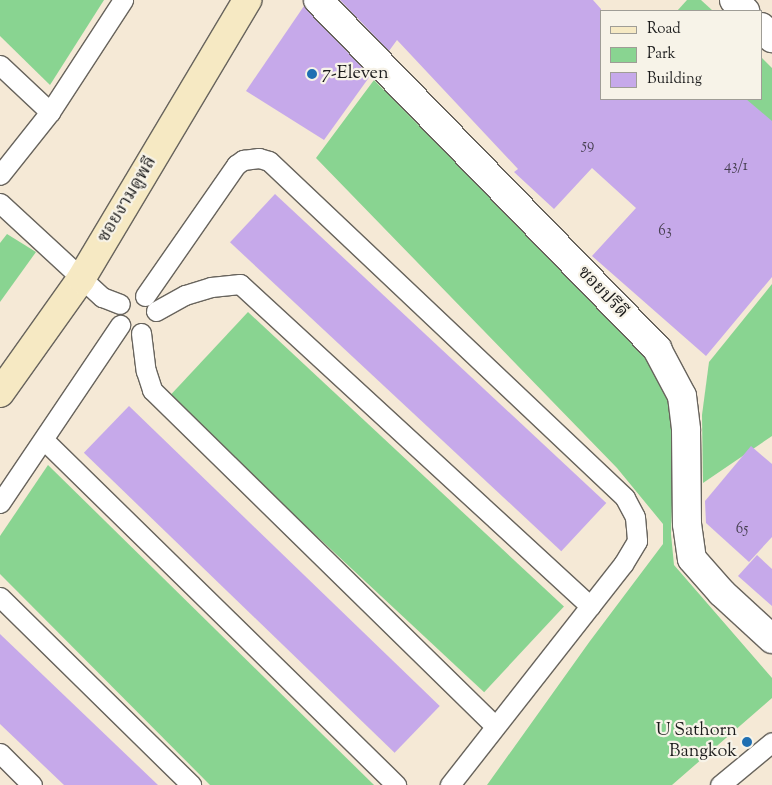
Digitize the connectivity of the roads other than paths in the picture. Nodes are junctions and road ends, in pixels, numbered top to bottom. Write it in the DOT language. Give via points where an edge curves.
graph roads {
  1 [pos="123,0"];
  2 [pos="247,0"];
  3 [pos="318,0"];
  4 [pos="734,0"];
  5 [pos="744,10"];
  6 [pos="762,28"];
  7 [pos="772,38"];
  8 [pos="0,66"];
  9 [pos="50,112"];
  10 [pos="0,175"];
  11 [pos="0,203"];
  12 [pos="81,279"];
  13 [pos="120,304"];
  14 [pos="151,304"];
  15 [pos="120,325"];
  16 [pos="141,333"];
  17 [pos="0,393"];
  18 [pos="44,440"];
  19 [pos="0,503"];
  20 [pos="0,597"];
  21 [pos="590,606"];
  22 [pos="772,639"];
  23 [pos="495,726"];
  24 [pos="772,742"];
  25 [pos="0,752"];
  26 [pos="32,785"];
  27 [pos="191,785"];
  28 [pos="396,785"];
  29 [pos="450,785"];
  30 [pos="720,785"];
  1 -- 9 [label="lane"];
  2 -- 12 [label="street, ซอยงามดูพลี"];
  3 -- 22 [label="street, ซอยปรีดี" via="656,349 682,396 686,430 687,524 692,559 722,593"];
  4 -- 5 [label="street"];
  6 -- 7 [label="street"];
  8 -- 9 [label="lane"];
  9 -- 10 [label="lane"];
  11 -- 12 [label="lane"];
  12 -- 13 [label="lane" via="102,297"];
  12 -- 17 [label="street, ซอยงามดูพลี"];
  13 -- 14 [label="lane" via="133,294"];
  13 -- 15 [label="lane" via="117,313"];
  14 -- 16 [label="lane" via="154,324"];
  14 -- 21 [label="lane" via="211,287 240,284"];
  14 -- 21 [label="lane" via="236,165 243,160 259,158 269,161 625,498 635,517 637,541"];
  15 -- 16 [label="lane" via="131,333"];
  15 -- 18 [label="lane"];
  16 -- 23 [label="lane" via="152,390"];
  18 -- 19 [label="lane"];
  18 -- 28 [label="lane"];
  20 -- 27 [label="lane"];
  21 -- 23 [label="lane"];
  23 -- 29 [label="lane"];
  24 -- 30 [label="lane"];
  25 -- 26 [label="lane"];
}
